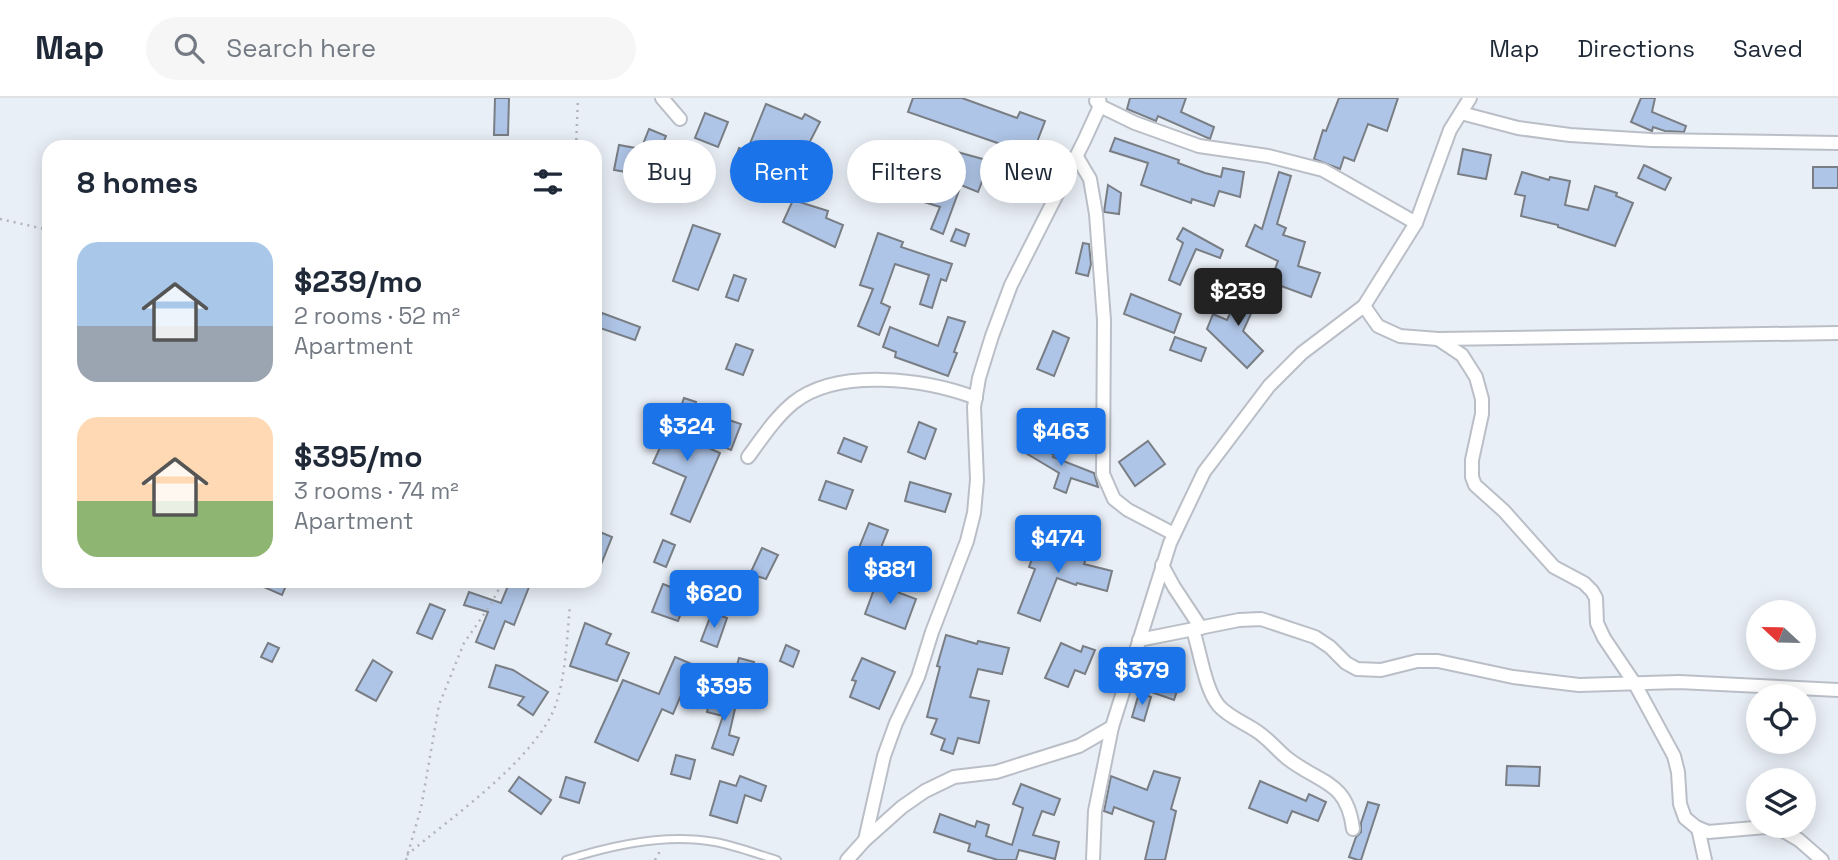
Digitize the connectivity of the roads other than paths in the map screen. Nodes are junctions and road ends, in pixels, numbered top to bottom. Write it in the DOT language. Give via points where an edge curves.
graph roads {
  1 [pos="663,98"];
  2 [pos="1470,98"];
  3 [pos="1098,101"];
  4 [pos="1461,113"];
  5 [pos="680,119"];
  6 [pos="1838,143"];
  7 [pos="1077,157"];
  8 [pos="1053,203"];
  9 [pos="1416,223"];
  10 [pos="1364,306"];
  11 [pos="1838,332"];
  12 [pos="1438,339"];
  13 [pos="976,398"];
  14 [pos="748,457"];
  15 [pos="1174,534"];
  16 [pos="1162,565"];
  17 [pos="1197,629"];
  18 [pos="1139,640"];
  19 [pos="1635,684"];
  20 [pos="1838,691"];
  21 [pos="1112,727"];
  22 [pos="1698,828"];
  23 [pos="1353,830"];
  24 [pos="865,840"];
  25 [pos="566,860"];
  26 [pos="777,860"];
  27 [pos="847,860"];
  28 [pos="1093,860"];
  29 [pos="1705,860"];
  30 [pos="1822,860"];
  1 -- 5 [label="street"];
  2 -- 4 [label="street"];
  3 -- 7 [label="street"];
  3 -- 9 [label="street" via="1135,123 1199,146 1323,170"];
  4 -- 6 [label="street" via="1570,135"];
  4 -- 9 [label="street" via="1450,130"];
  7 -- 15 [label="street" via="1090,179 1097,225 1104,320 1103,474 1114,499"];
  8 -- 13 [label="street" via="1011,285"];
  9 -- 10 [label="street"];
  10 -- 12 [label="street" via="1378,326 1400,336"];
  10 -- 15 [label="street" via="1302,353 1269,386 1204,472"];
  11 -- 12 [label="street"];
  12 -- 19 [label="street" via="1462,355 1476,377 1482,399 1472,460 1475,485 1554,567 1592,591 1597,623"];
  13 -- 14 [label="street" via="902,379 823,388 794,402"];
  13 -- 24 [label="street" via="977,480 967,541 884,756"];
  15 -- 16 [label="street"];
  16 -- 17 [label="street"];
  16 -- 18 [label="street"];
  17 -- 18 [label="street"];
  17 -- 19 [label="street" via="1249,619 1281,624 1315,637 1357,669 1438,661 1579,685"];
  17 -- 23 [label="street" via="1217,704 1286,758 1332,785 1350,812"];
  18 -- 21 [label="street"];
  19 -- 20 [label="street" via="1679,682"];
  19 -- 22 [label="street" via="1674,756 1685,818"];
  21 -- 24 [label="street" via="1079,746 996,772 954,777 902,807"];
  21 -- 28 [label="street" via="1095,811"];
  22 -- 29 [label="street"];
  22 -- 30 [label="street" via="1708,832 1782,830"];
  24 -- 27 [label="street"];
  25 -- 26 [label="lane" via="659,839 714,842"];
}
